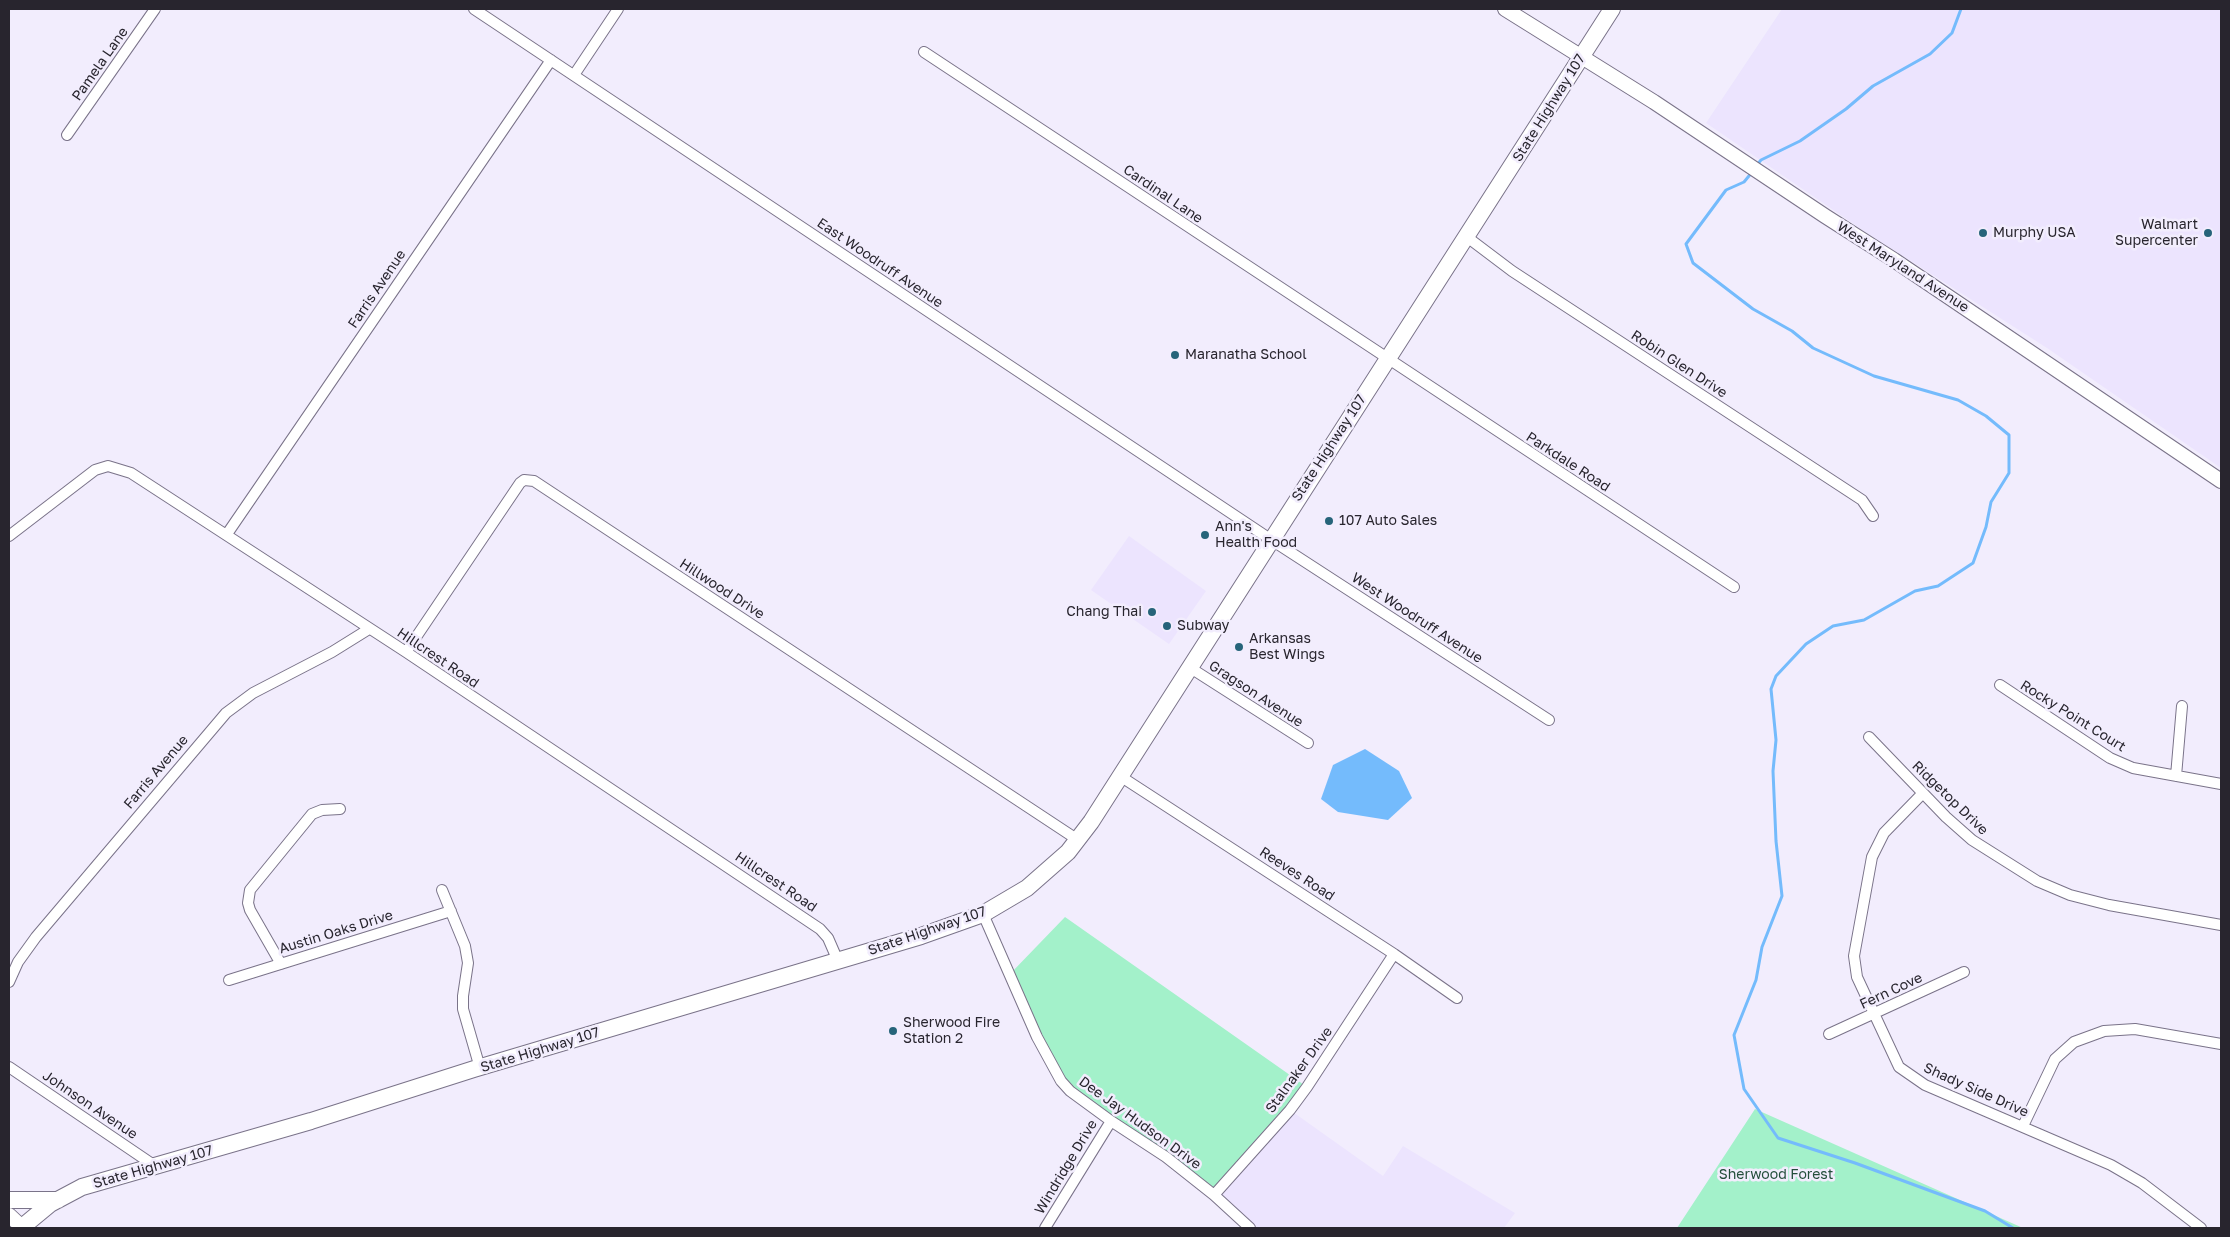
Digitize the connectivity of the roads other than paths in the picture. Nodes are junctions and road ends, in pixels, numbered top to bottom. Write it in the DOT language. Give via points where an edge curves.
graph roads {
  1 [pos="155,9"];
  2 [pos="618,9"];
  3 [pos="1505,9"];
  4 [pos="1612,9"];
  5 [pos="479,10"];
  6 [pos="924,52"];
  7 [pos="1582,56"];
  8 [pos="551,60"];
  9 [pos="574,75"];
  10 [pos="67,135"];
  11 [pos="1467,237"];
  12 [pos="1386,359"];
  13 [pos="2221,481"];
  14 [pos="1873,516"];
  15 [pos="227,534"];
  16 [pos="9,536"];
  17 [pos="1270,539"];
  18 [pos="1734,587"];
  19 [pos="370,629"];
  20 [pos="406,652"];
  21 [pos="1190,667"];
  22 [pos="2000,685"];
  23 [pos="2182,706"];
  24 [pos="1549,720"];
  25 [pos="1869,737"];
  26 [pos="1308,743"];
  27 [pos="1120,776"];
  28 [pos="2176,776"];
  29 [pos="2221,784"];
  30 [pos="1923,793"];
  31 [pos="340,809"];
  32 [pos="1078,840"];
  33 [pos="442,890"];
  34 [pos="451,910"];
  35 [pos="983,914"];
  36 [pos="2221,925"];
  37 [pos="1394,954"];
  38 [pos="838,960"];
  39 [pos="281,964"];
  40 [pos="1964,972"];
  41 [pos="229,980"];
  42 [pos="9,982"];
  43 [pos="1457,998"];
  44 [pos="1874,1014"];
  45 [pos="1829,1034"];
  46 [pos="2221,1044"];
  47 [pos="9,1067"];
  48 [pos="480,1068"];
  49 [pos="1111,1121"];
  50 [pos="2023,1126"];
  51 [pos="155,1166"];
  52 [pos="1214,1195"];
  53 [pos="9,1200"];
  54 [pos="58,1200"];
  55 [pos="9,1215"];
  56 [pos="22,1228"];
  57 [pos="1045,1228"];
  58 [pos="1250,1228"];
  59 [pos="2202,1228"];
  1 -- 10 [label="street, Pamela Lane"];
  2 -- 9 [label="street"];
  3 -- 7 [label="street, West Maryland Avenue"];
  4 -- 7 [label="main road, State Highway 107"];
  5 -- 8 [label="street, East Woodruff Avenue"];
  6 -- 12 [label="street, Cardinal Lane"];
  7 -- 11 [label="main road, State Highway 107"];
  7 -- 13 [label="street, West Maryland Avenue" via="1894,260"];
  8 -- 9 [label="street, East Woodruff Avenue"];
  8 -- 15 [label="street, Farris Avenue"];
  9 -- 17 [label="street, East Woodruff Avenue"];
  11 -- 12 [label="main road, State Highway 107"];
  11 -- 14 [label="street, Robin Glen Drive" via="1512,271 1862,500"];
  12 -- 17 [label="main road, State Highway 107"];
  12 -- 18 [label="street, Parkdale Road"];
  15 -- 16 [label="street, Hillcrest Road" via="131,473 108,466 88,474"];
  15 -- 19 [label="street, Hillcrest Road"];
  17 -- 21 [label="main road, State Highway 107"];
  17 -- 24 [label="street, West Woodruff Avenue"];
  19 -- 20 [label="street, Hillcrest Road"];
  19 -- 42 [label="street, Farris Avenue" via="253,692 217,722 36,937 18,962"];
  20 -- 32 [label="street, Hillwood Drive" via="520,483 534,481"];
  20 -- 38 [label="street, Hillcrest Road" via="820,929"];
  21 -- 26 [label="street, Gragson Avenue"];
  21 -- 27 [label="main road, State Highway 107"];
  22 -- 28 [label="street, Rocky Point Court" via="2110,758 2133,768"];
  23 -- 28 [label="street"];
  25 -- 30 [label="street, Ridgetop Drive"];
  27 -- 32 [label="main road, State Highway 107"];
  27 -- 37 [label="street, Reeves Road"];
  28 -- 29 [label="street, Rocky Point Court"];
  30 -- 36 [label="street, Ridgetop Drive" via="1972,840 2037,881 2109,905"];
  30 -- 44 [label="street, Shady Side Drive" via="1884,833 1872,857 1854,956 1857,977"];
  31 -- 39 [label="street" via="312,814 250,890 250,910"];
  32 -- 35 [label="main road, State Highway 107" via="1048,872"];
  33 -- 34 [label="street"];
  34 -- 39 [label="street, Austin Oaks Drive"];
  34 -- 48 [label="street" via="465,946 468,963 463,1009"];
  35 -- 38 [label="main road, State Highway 107"];
  35 -- 49 [label="street, Dee Jay Hudson Drive" via="1048,1059 1070,1091"];
  37 -- 43 [label="street, Reeves Road"];
  37 -- 52 [label="street, Stalnaker Drive" via="1290,1110"];
  38 -- 48 [label="main road, State Highway 107"];
  39 -- 41 [label="street, Austin Oaks Drive"];
  40 -- 44 [label="street, Fern Cove"];
  44 -- 45 [label="street, Fern Cove"];
  44 -- 50 [label="street, Shady Side Drive" via="1900,1067 1911,1076 1925,1085"];
  46 -- 50 [label="street" via="2134,1029 2104,1031 2074,1042 2055,1059"];
  47 -- 51 [label="street, Johnson Avenue"];
  48 -- 51 [label="main road, State Highway 107"];
  49 -- 52 [label="street, Dee Jay Hudson Drive" via="1166,1157"];
  49 -- 57 [label="street, Windridge Drive"];
  50 -- 59 [label="street, Shady Side Drive" via="2111,1165 2142,1183"];
  51 -- 54 [label="main road, State Highway 107" via="82,1187"];
  52 -- 58 [label="street, Dee Jay Hudson Drive"];
  53 -- 54 [label="main road"];
  54 -- 56 [label="main road, State Highway 107"];
  55 -- 56 [label="street"];
}
